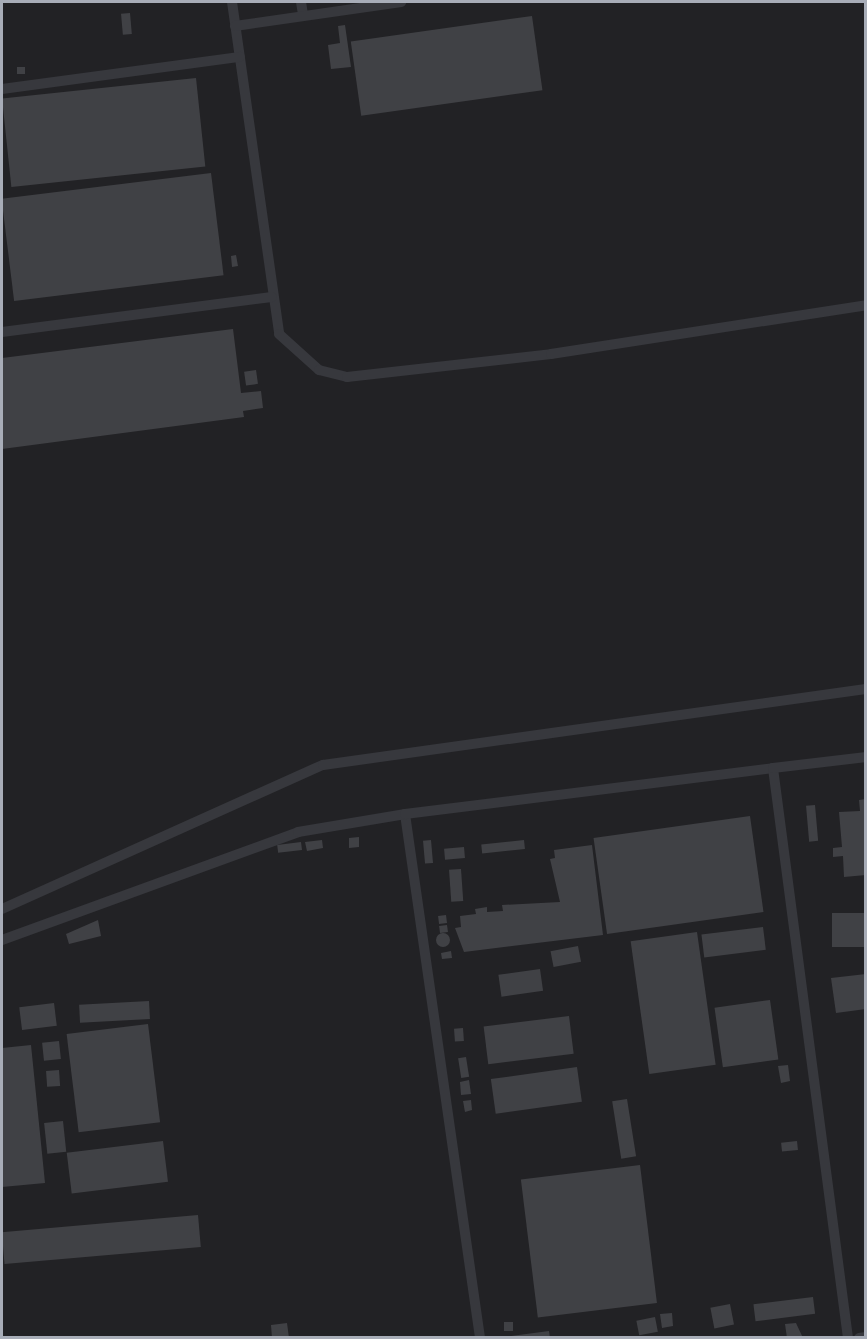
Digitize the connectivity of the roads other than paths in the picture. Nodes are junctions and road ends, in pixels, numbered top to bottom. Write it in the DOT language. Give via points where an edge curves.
graph roads {
  1 [pos="232,2"];
  2 [pos="301,2"];
  3 [pos="401,2"];
  4 [pos="303,15"];
  5 [pos="236,26"];
  6 [pos="240,57"];
  7 [pos="2,89"];
  8 [pos="272,297"];
  9 [pos="866,305"];
  10 [pos="2,332"];
  11 [pos="866,689"];
  12 [pos="866,758"];
  13 [pos="773,768"];
  14 [pos="405,814"];
  15 [pos="2,909"];
  16 [pos="2,940"];
  17 [pos="866,1337"];
  18 [pos="480,1338"];
  19 [pos="848,1338"];
  20 [pos="859,1338"];
  1 -- 5 [label="street"];
  2 -- 4 [label="street"];
  3 -- 4 [label="street"];
  4 -- 5 [label="street"];
  5 -- 6 [label="street"];
  6 -- 7 [label="street"];
  6 -- 8 [label="street"];
  8 -- 9 [label="street" via="279,334 297,354 319,370 347,377 572,351"];
  8 -- 10 [label="street"];
  11 -- 15 [label="street" via="323,765"];
  12 -- 13 [label="street"];
  13 -- 14 [label="street"];
  13 -- 19 [label="street"];
  14 -- 16 [label="street" via="298,832"];
  14 -- 18 [label="street"];
  17 -- 20 [label="street"];
}
